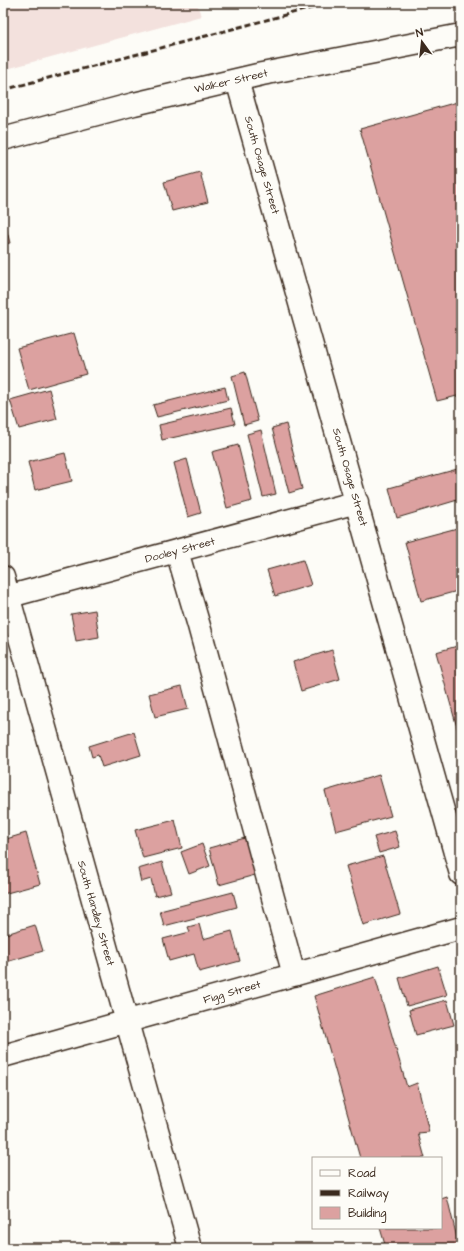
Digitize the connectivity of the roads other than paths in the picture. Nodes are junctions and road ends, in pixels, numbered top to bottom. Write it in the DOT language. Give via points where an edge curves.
graph roads {
  1 [pos="461,35"];
  2 [pos="237,80"];
  3 [pos="3,139"];
  4 [pos="357,502"];
  5 [pos="176,551"];
  6 [pos="5,591"];
  7 [pos="461,874"];
  8 [pos="461,928"];
  9 [pos="294,975"];
  10 [pos="126,1022"];
  11 [pos="3,1056"];
  12 [pos="190,1248"];
  1 -- 2 [label="street, Walker Street"];
  2 -- 3 [label="street, Walker Street"];
  2 -- 4 [label="street, South Osage Street"];
  4 -- 5 [label="street, Dooley Street"];
  4 -- 7 [label="street, South Osage Street"];
  5 -- 6 [label="street, Dooley Street"];
  5 -- 9 [label="street" via="199,626"];
  6 -- 10 [label="street, South Handley Street"];
  8 -- 9 [label="street, Figg Street"];
  9 -- 10 [label="street, Figg Street"];
  10 -- 11 [label="street, Figg Street"];
  10 -- 12 [label="street, South Handley Street"];
}
